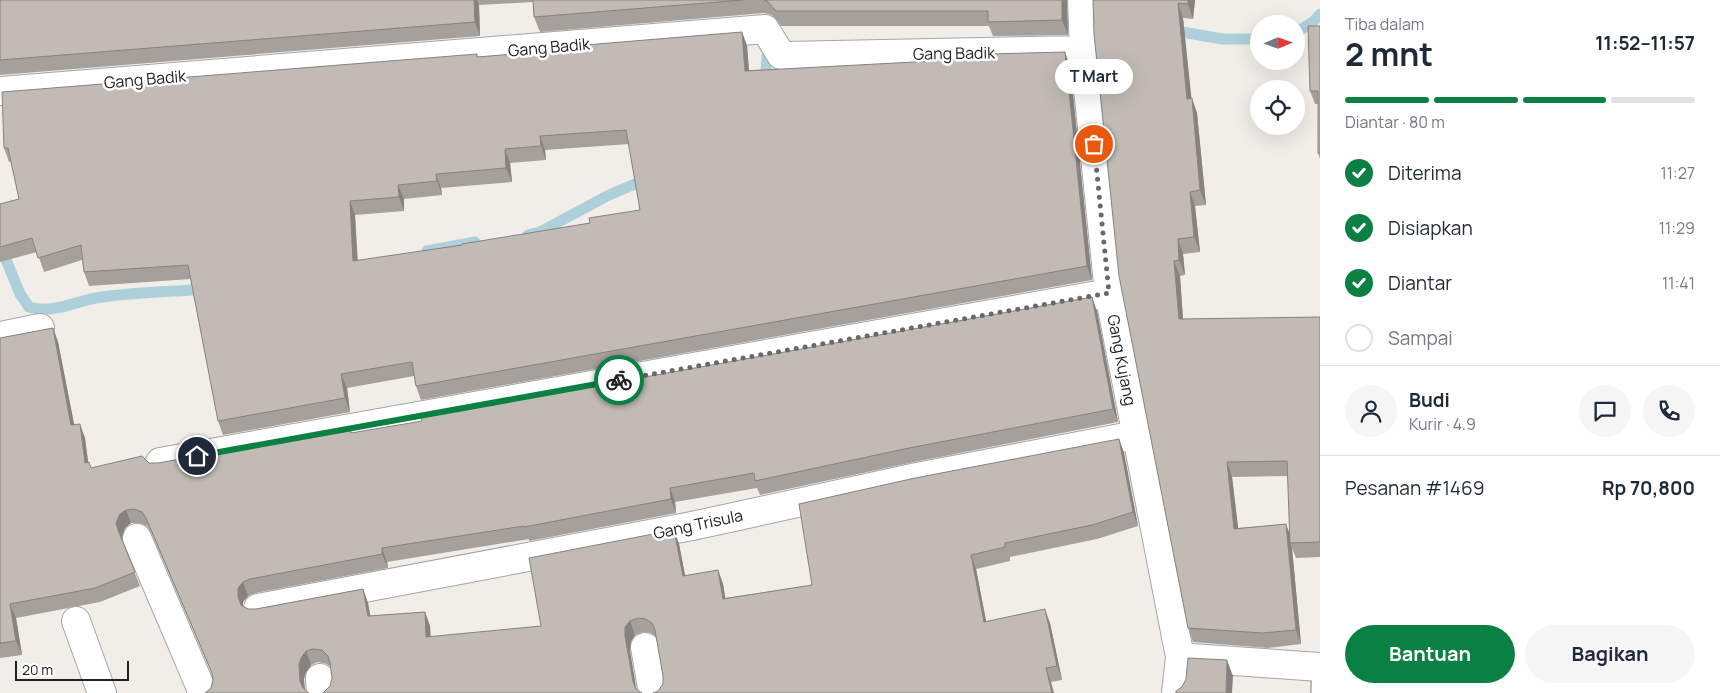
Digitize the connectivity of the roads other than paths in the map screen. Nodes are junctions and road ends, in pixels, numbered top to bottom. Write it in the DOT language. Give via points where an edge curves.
graph roads {
  1 [pos="1081,8"];
  2 [pos="1084,50"];
  3 [pos="0,91"];
  4 [pos="1109,293"];
  5 [pos="40,328"];
  6 [pos="0,336"];
  7 [pos="1136,435"];
  8 [pos="160,462"];
  9 [pos="137,538"];
  10 [pos="258,608"];
  11 [pos="76,621"];
  12 [pos="645,647"];
  13 [pos="1180,657"];
  14 [pos="1320,667"];
  15 [pos="102,693"];
  16 [pos="203,693"];
  17 [pos="653,693"];
  18 [pos="1176,693"];
  19 [pos="1319,693"];
  1 -- 2 [label="street, Gang Kujang"];
  2 -- 3 [label="street, Gang Badik" via="792,57 781,55 765,29"];
  2 -- 4 [label="street, Gang Kujang"];
  4 -- 7 [label="street, Gang Kujang"];
  4 -- 8 [label="street"];
  5 -- 6 [label="street"];
  7 -- 10 [label="street, Gang Trisula" via="917,477 692,526"];
  7 -- 13 [label="street, Gang Kujang"];
  9 -- 16 [label="street"];
  11 -- 15 [label="street"];
  12 -- 17 [label="street"];
  13 -- 14 [label="street"];
  13 -- 18 [label="street, Gang Kujang"];
  14 -- 19 [label="lane"];
}
